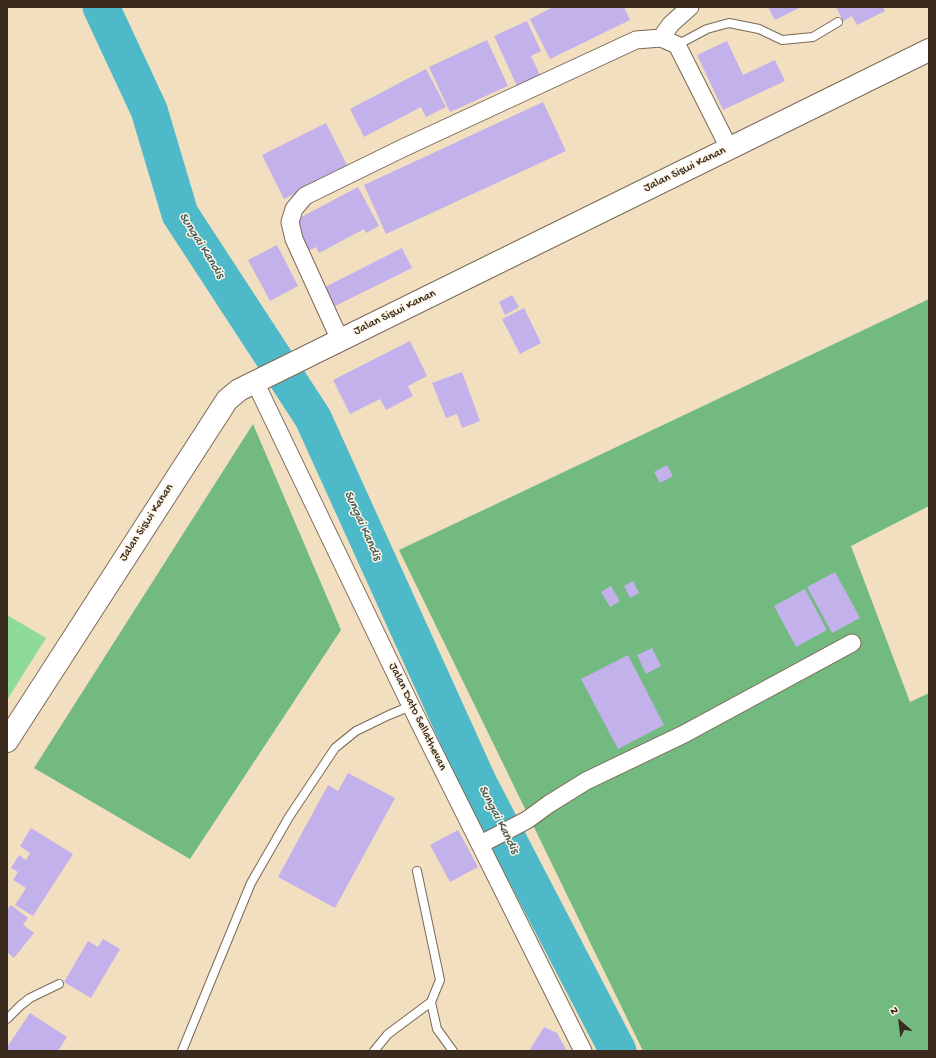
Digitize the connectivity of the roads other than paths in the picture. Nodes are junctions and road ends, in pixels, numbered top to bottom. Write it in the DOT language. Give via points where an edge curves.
graph roads {
  1 [pos="690,7"];
  2 [pos="838,22"];
  3 [pos="661,38"];
  4 [pos="677,45"];
  5 [pos="929,50"];
  6 [pos="729,148"];
  7 [pos="340,340"];
  8 [pos="260,380"];
  9 [pos="852,643"];
  10 [pos="411,706"];
  11 [pos="7,741"];
  12 [pos="486,841"];
  13 [pos="418,871"];
  14 [pos="59,984"];
  15 [pos="431,1002"];
  16 [pos="7,1019"];
  17 [pos="182,1051"];
  18 [pos="374,1051"];
  19 [pos="453,1051"];
  20 [pos="583,1051"];
  1 -- 3 [label="street" via="671,24"];
  2 -- 4 [label="lane" via="813,38 782,40 759,29 729,23 707,29"];
  3 -- 4 [label="street"];
  3 -- 7 [label="street" via="636,40 305,196 294,209 290,222 294,238"];
  4 -- 6 [label="street"];
  5 -- 6 [label="street, Jalan Siswi Kanan"];
  6 -- 7 [label="street, Jalan Siswi Kanan"];
  7 -- 8 [label="street, Jalan Siswi Kanan"];
  8 -- 10 [label="street, Jalan Dato Sellathevan"];
  8 -- 11 [label="street, Jalan Siswi Kanan" via="239,390 227,400"];
  9 -- 12 [label="street" via="684,734 586,781 527,820"];
  10 -- 12 [label="street, Jalan Dato Sellathevan"];
  10 -- 17 [label="lane" via="356,731 335,748 289,817 251,883"];
  12 -- 20 [label="street, Jalan Dato Sellathevan"];
  13 -- 15 [label="lane" via="440,980"];
  14 -- 16 [label="lane" via="30,998"];
  15 -- 18 [label="lane" via="388,1034"];
  15 -- 19 [label="lane" via="437,1029"];
}
